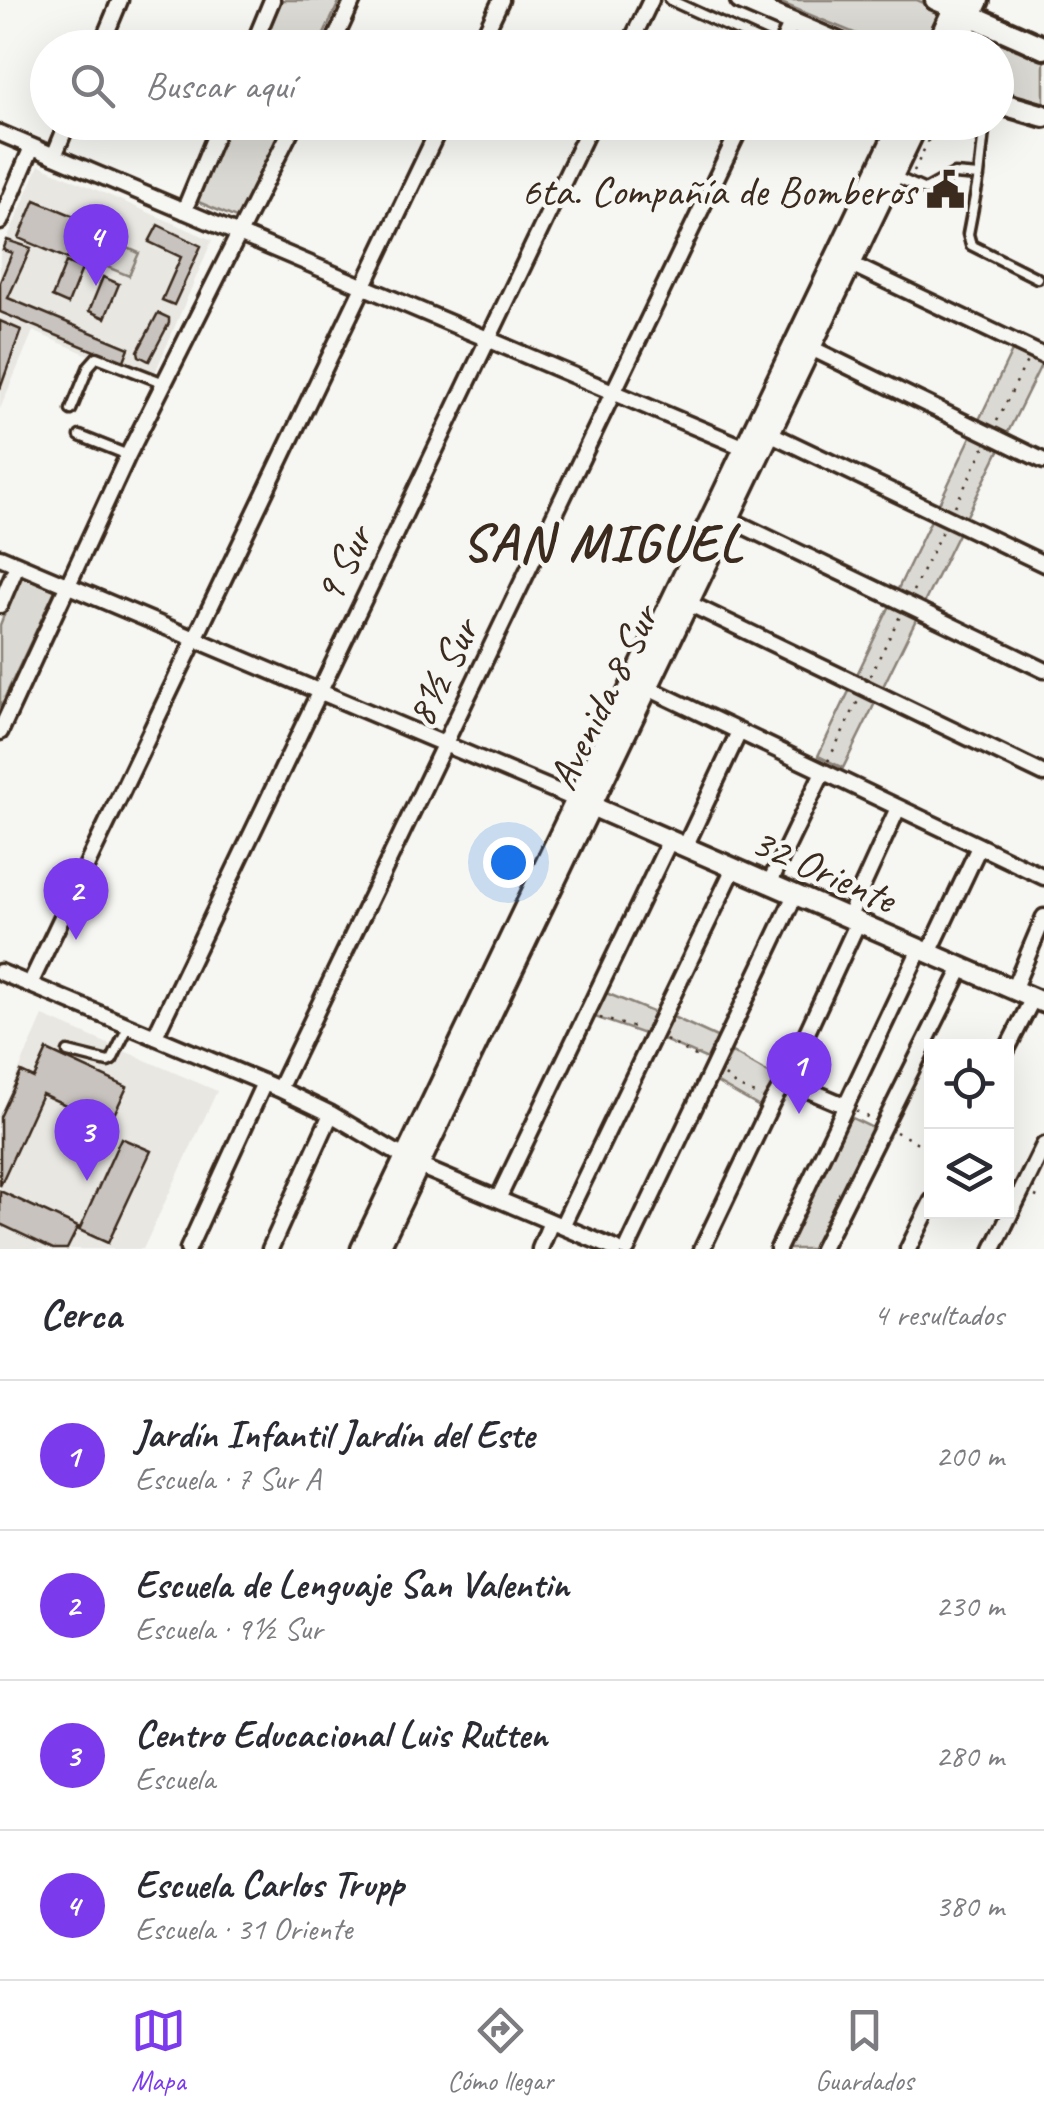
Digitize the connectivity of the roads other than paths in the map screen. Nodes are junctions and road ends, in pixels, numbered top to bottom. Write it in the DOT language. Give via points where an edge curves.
graph roads {
  1 [pos="120,0"];
  2 [pos="272,0"];
  3 [pos="353,0"];
  4 [pos="501,0"];
  5 [pos="651,0"];
  6 [pos="670,0"];
  7 [pos="740,0"];
  8 [pos="959,5"];
  9 [pos="792,22"];
  10 [pos="108,30"];
  11 [pos="260,30"];
  12 [pos="339,30"];
  13 [pos="487,30"];
  14 [pos="637,30"];
  15 [pos="737,30"];
  16 [pos="787,30"];
  17 [pos="810,30"];
  18 [pos="946,30"];
  19 [pos="957,30"];
  20 [pos="1008,30"];
  21 [pos="1014,33"];
  22 [pos="1044,48"];
  23 [pos="1014,107"];
  24 [pos="1044,116"];
  25 [pos="0,133"];
  26 [pos="61,140"];
  27 [pos="214,140"];
  28 [pos="287,140"];
  29 [pos="433,140"];
  30 [pos="583,140"];
  31 [pos="735,140"];
  32 [pos="895,140"];
  33 [pos="907,140"];
  34 [pos="983,140"];
  35 [pos="32,147"];
  36 [pos="54,156"];
  37 [pos="886,172"];
  38 [pos="979,176"];
  39 [pos="184,211"];
  40 [pos="0,222"];
  41 [pos="238,234"];
  42 [pos="851,264"];
  43 [pos="1037,278"];
  44 [pos="364,286"];
  45 [pos="488,339"];
  46 [pos="811,348"];
  47 [pos="1038,353"];
  48 [pos="164,383"];
  49 [pos="614,392"];
  50 [pos="71,410"];
  51 [pos="762,430"];
  52 [pos="80,436"];
  53 [pos="752,451"];
  54 [pos="128,455"];
  55 [pos="1044,461"];
  56 [pos="729,519"];
  57 [pos="0,558"];
  58 [pos="17,564"];
  59 [pos="1044,564"];
  60 [pos="69,587"];
  61 [pos="688,604"];
  62 [pos="0,605"];
  63 [pos="195,639"];
  64 [pos="1044,670"];
  65 [pos="648,688"];
  66 [pos="320,692"];
  67 [pos="0,732"];
  68 [pos="739,732"];
  69 [pos="445,744"];
  70 [pos="823,772"];
  71 [pos="1044,774"];
  72 [pos="583,802"];
  73 [pos="898,808"];
  74 [pos="677,843"];
  75 [pos="980,847"];
  76 [pos="734,868"];
  77 [pos="1044,877"];
  78 [pos="769,884"];
  79 [pos="795,895"];
  80 [pos="1044,917"];
  81 [pos="853,920"];
  82 [pos="924,951"];
  83 [pos="962,968"];
  84 [pos="1,974"];
  85 [pos="30,984"];
  86 [pos="1013,990"];
  87 [pos="1038,1001"];
  88 [pos="129,1025"];
  89 [pos="155,1036"];
  90 [pos="1014,1039"];
  91 [pos="68,1052"];
  92 [pos="785,1080"];
  93 [pos="264,1082"];
  94 [pos="279,1089"];
  95 [pos="846,1106"];
  96 [pos="331,1114"];
  97 [pos="1044,1146"];
  98 [pos="411,1162"];
  99 [pos="498,1199"];
  100 [pos="924,1217"];
  101 [pos="557,1224"];
  102 [pos="188,1249"];
  103 [pos="270,1249"];
  104 [pos="361,1249"];
  105 [pos="379,1249"];
  106 [pos="540,1249"];
  107 [pos="616,1249"];
  108 [pos="627,1249"];
  109 [pos="702,1249"];
  110 [pos="778,1249"];
  111 [pos="822,1249"];
  112 [pos="908,1249"];
  113 [pos="993,1249"];
  1 -- 10 [label="street"];
  2 -- 11 [label="street"];
  3 -- 12 [label="street"];
  4 -- 13 [label="street"];
  5 -- 14 [label="street"];
  6 -- 15 [label="lane"];
  7 -- 9 [label="street"];
  8 -- 18 [label="main road"];
  8 -- 19 [label="main road"];
  8 -- 20 [label="main road"];
  9 -- 16 [label="street"];
  9 -- 17 [label="street"];
  21 -- 22 [label="main road"];
  23 -- 24 [label="main road"];
  25 -- 35 [label="street"];
  26 -- 36 [label="street"];
  27 -- 39 [label="street"];
  28 -- 41 [label="street"];
  29 -- 44 [label="street"];
  30 -- 45 [label="street, 9 Sur"];
  31 -- 49 [label="street, 8½ Sur"];
  32 -- 37 [label="street, Avenida 8 Sur"];
  33 -- 37 [label="street, Avenida 8 Sur"];
  34 -- 38 [label="lane"];
  35 -- 36 [label="street"];
  35 -- 40 [label="street"];
  36 -- 39 [label="street"];
  37 -- 38 [label="lane" via="925,190 954,174"];
  37 -- 42 [label="street, Avenida 8 Sur"];
  37 -- 51 [label="street, Avenida 8 Sur"];
  38 -- 43 [label="lane" via="970,245"];
  39 -- 41 [label="street"];
  41 -- 44 [label="street"];
  41 -- 48 [label="street"];
  42 -- 46 [label="street, Avenida 8 Sur"];
  42 -- 47 [label="street"];
  44 -- 45 [label="street"];
  44 -- 63 [label="street"];
  45 -- 49 [label="street"];
  45 -- 66 [label="street, 9 Sur"];
  46 -- 51 [label="street, Avenida 8 Sur"];
  46 -- 55 [label="street"];
  48 -- 50 [label="lane" via="97,357"];
  48 -- 54 [label="street"];
  49 -- 53 [label="street"];
  49 -- 69 [label="street, 8½ Sur"];
  51 -- 53 [label="street, Avenida 8 Sur"];
  51 -- 59 [label="street"];
  52 -- 54 [label="lane"];
  53 -- 56 [label="street, Avenida 8 Sur"];
  53 -- 72 [label="street, Avenida 8 Sur"];
  54 -- 60 [label="street"];
  56 -- 61 [label="street, Avenida 8 Sur"];
  56 -- 64 [label="street"];
  57 -- 58 [label="street"];
  58 -- 60 [label="street"];
  58 -- 62 [label="street"];
  60 -- 63 [label="street"];
  60 -- 67 [label="street"];
  61 -- 65 [label="street, Avenida 8 Sur"];
  61 -- 71 [label="street"];
  63 -- 66 [label="street"];
  63 -- 85 [label="street"];
  65 -- 68 [label="street"];
  65 -- 72 [label="street, Avenida 8 Sur"];
  66 -- 69 [label="street"];
  66 -- 89 [label="street, 9 Sur"];
  68 -- 70 [label="street"];
  68 -- 74 [label="street"];
  69 -- 72 [label="street"];
  69 -- 94 [label="street, 8½ Sur"];
  70 -- 73 [label="street"];
  70 -- 78 [label="street"];
  72 -- 74 [label="street, 32 Oriente"];
  72 -- 98 [label="street, Avenida 8 Sur"];
  73 -- 75 [label="street"];
  73 -- 81 [label="street"];
  74 -- 76 [label="street, 32 Oriente"];
  74 -- 99 [label="street"];
  75 -- 77 [label="street"];
  75 -- 82 [label="street"];
  76 -- 78 [label="street, 32 Oriente"];
  76 -- 101 [label="street"];
  78 -- 79 [label="street, 32 Oriente"];
  79 -- 81 [label="street, 32 Oriente"];
  79 -- 108 [label="street"];
  80 -- 86 [label="street"];
  81 -- 82 [label="street, 32 Oriente"];
  81 -- 92 [label="street"];
  82 -- 83 [label="street, 32 Oriente"];
  82 -- 95 [label="street"];
  83 -- 86 [label="street, 32 Oriente"];
  83 -- 111 [label="street"];
  84 -- 85 [label="street"];
  85 -- 88 [label="street"];
  86 -- 87 [label="street, 32 Oriente"];
  87 -- 90 [label="street"];
  88 -- 89 [label="street"];
  88 -- 91 [label="lane" via="108,1062"];
  89 -- 93 [label="street"];
  92 -- 95 [label="street"];
  92 -- 109 [label="street"];
  93 -- 94 [label="street"];
  93 -- 102 [label="street"];
  94 -- 96 [label="street"];
  95 -- 110 [label="street"];
  96 -- 98 [label="street"];
  96 -- 103 [label="street"];
  97 -- 113 [label="street"];
  98 -- 99 [label="street"];
  98 -- 104 [label="street, Avenida 8 Sur"];
  98 -- 105 [label="street, Avenida 8 Sur"];
  99 -- 101 [label="street"];
  100 -- 112 [label="street"];
  101 -- 106 [label="street"];
  101 -- 107 [label="street"];
}
